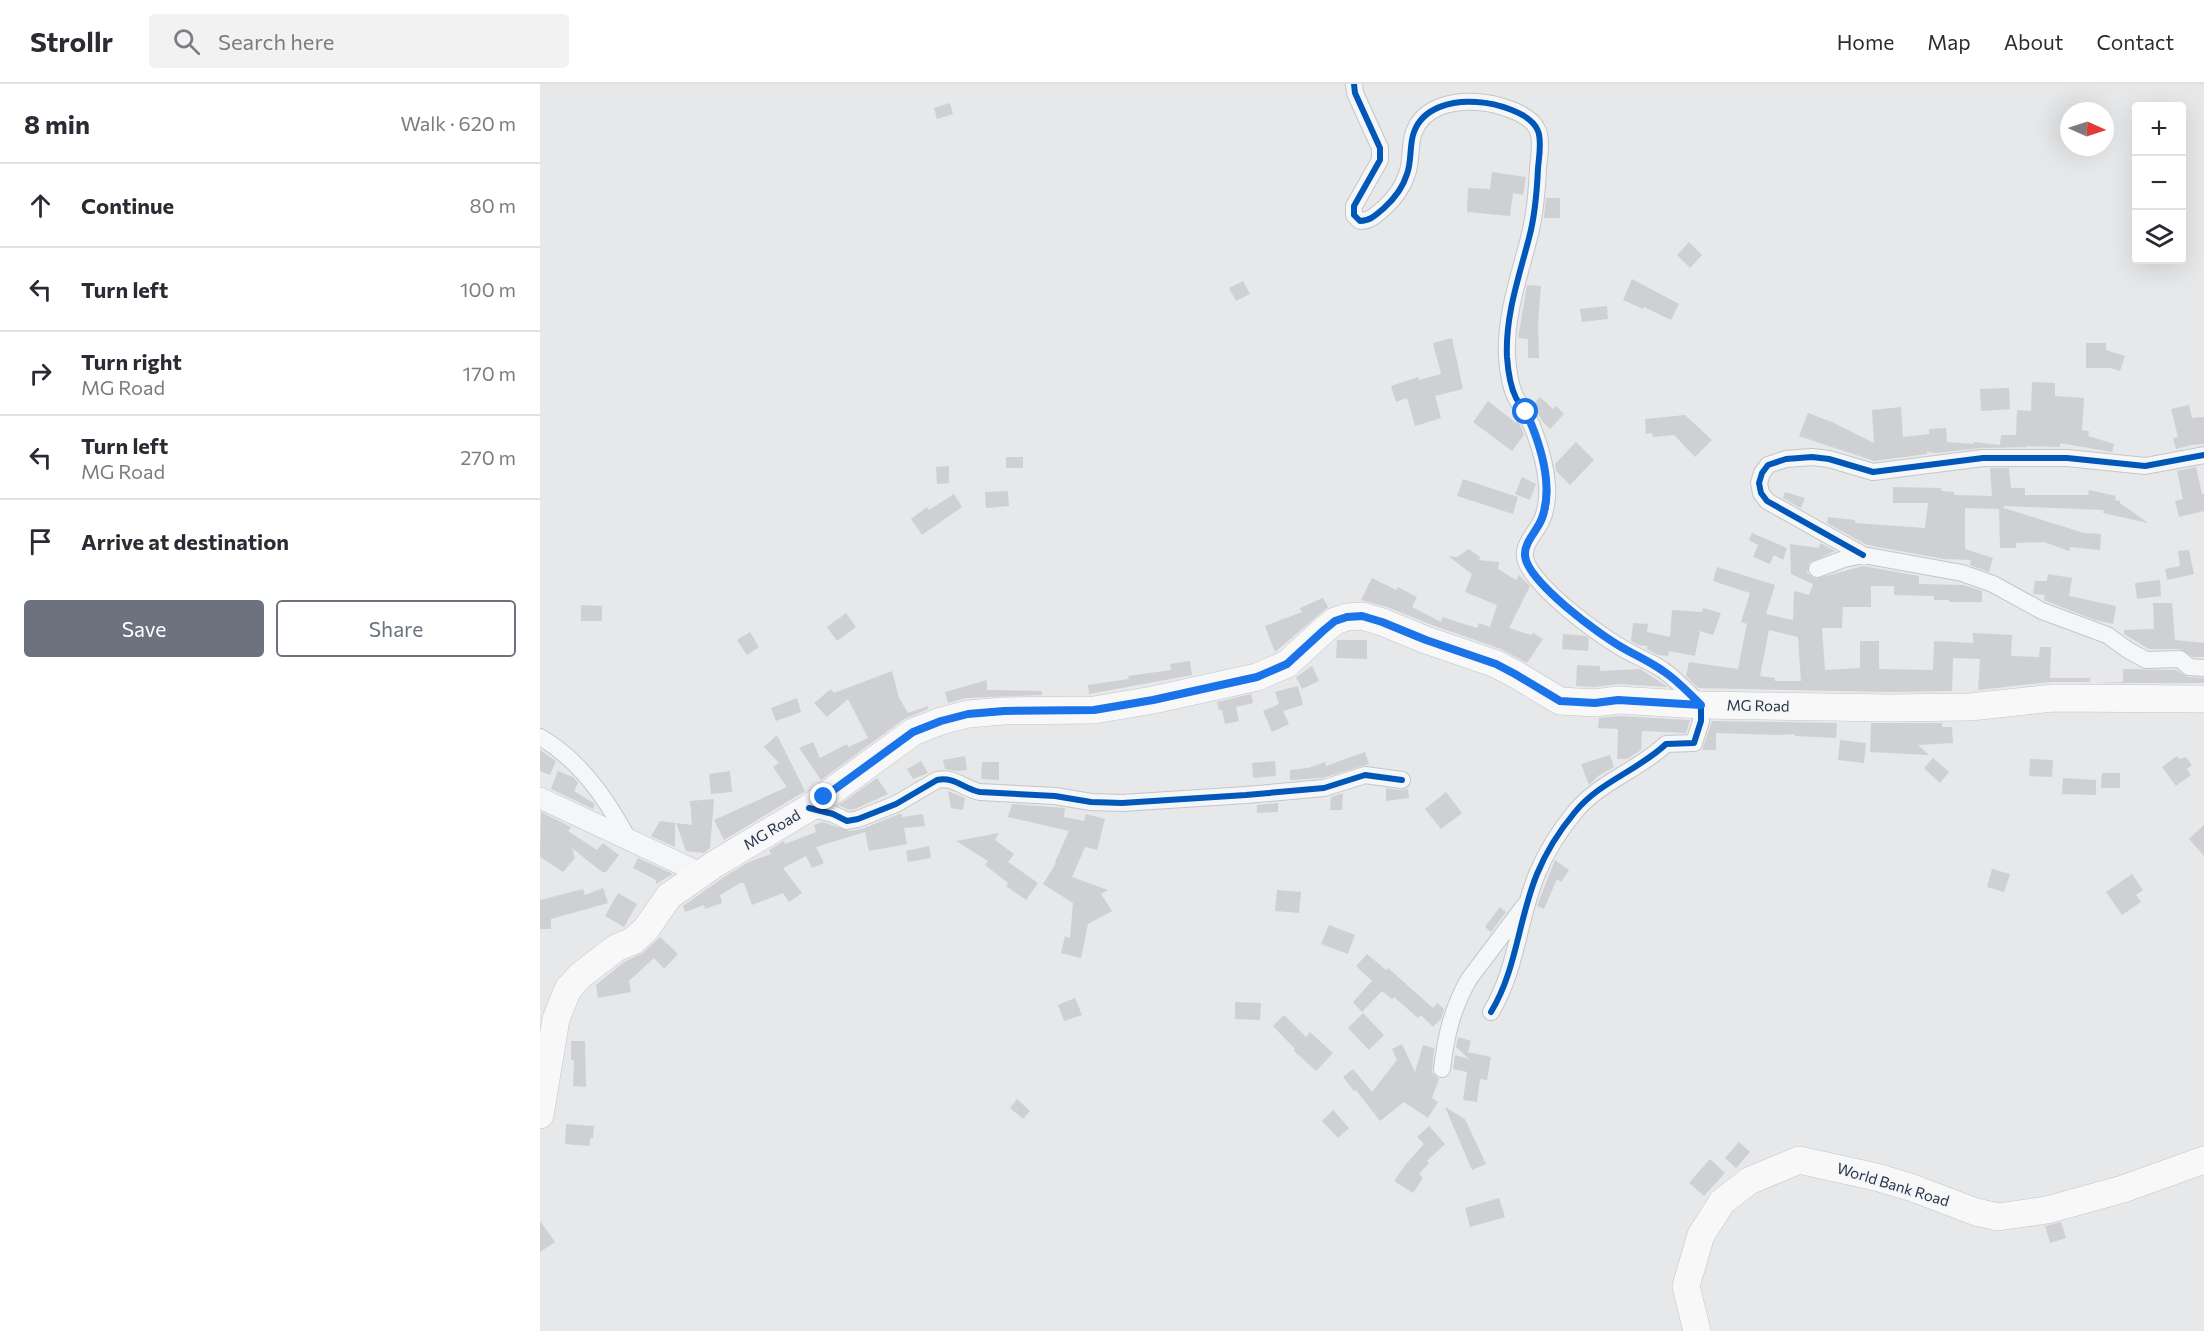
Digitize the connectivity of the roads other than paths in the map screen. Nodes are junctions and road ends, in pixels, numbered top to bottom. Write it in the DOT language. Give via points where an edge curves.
graph roads {
  1 [pos="1354,84"];
  2 [pos="2204,455"];
  3 [pos="1863,555"];
  4 [pos="1817,569"];
  5 [pos="2204,668"];
  6 [pos="2204,699"];
  7 [pos="1701,705"];
  8 [pos="540,737"];
  9 [pos="1402,780"];
  10 [pos="540,798"];
  11 [pos="808,808"];
  12 [pos="628,839"];
  13 [pos="700,873"];
  14 [pos="1529,901"];
  15 [pos="1491,1012"];
  16 [pos="1442,1069"];
  17 [pos="540,1115"];
  18 [pos="2204,1160"];
  19 [pos="1698,1331"];
  1 -- 7 [label="street" via="1380,148 1380,160 1354,206 1354,215 1360,221 1375,216 1400,189 1408,172 1414,133 1425,115 1435,108 1476,102 1503,106 1529,119 1538,130 1538,175 1530,235 1506,338 1509,378 1534,431 1547,485 1541,521 1524,554 1537,577 1561,602 1606,637 1665,672"];
  2 -- 3 [label="street" via="2145,466 2067,458 1983,458 1873,472 1812,457 1768,465 1760,483 1767,501"];
  3 -- 4 [label="street"];
  3 -- 5 [label="street" via="1962,573 1993,584 2043,611 2107,635 2146,660 2180,659 2189,667"];
  6 -- 7 [label="main road, MG Road" via="2053,698 1970,707 1889,708"];
  7 -- 11 [label="main road, MG Road" via="1560,701 1496,664 1382,622 1362,616 1347,617 1329,625 1287,664 1257,677 1094,710 1004,711 941,721 913,732"];
  7 -- 14 [label="street" via="1694,743 1666,744 1576,810 1537,873"];
  8 -- 12 [label="street" via="577,767 613,811"];
  9 -- 11 [label="street" via="1365,775 1324,788 1122,803 980,792 944,778 858,819 847,821"];
  10 -- 12 [label="street"];
  11 -- 13 [label="main road, MG Road"];
  12 -- 13 [label="street"];
  13 -- 17 [label="main road, MG Road" via="669,896 633,941 616,948 568,989 556,1019"];
  14 -- 15 [label="street" via="1514,961"];
  14 -- 16 [label="street" via="1462,992 1445,1041"];
  18 -- 19 [label="main road, World Bank Road" via="2123,1189 2046,1210 1998,1217 1876,1177 1799,1160 1749,1181 1722,1202 1701,1235 1686,1286"];
}
